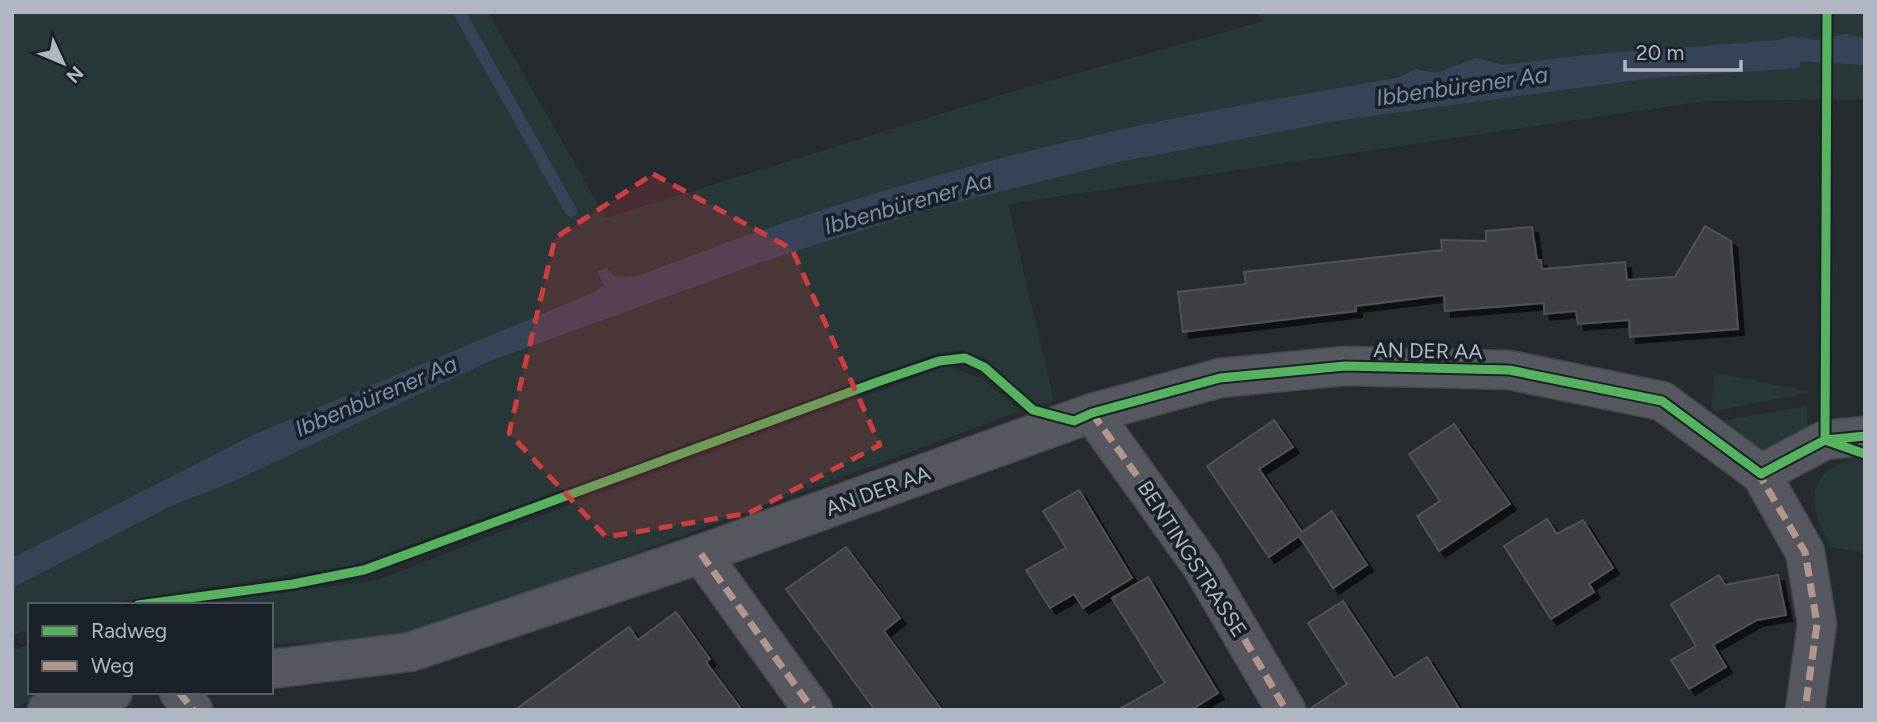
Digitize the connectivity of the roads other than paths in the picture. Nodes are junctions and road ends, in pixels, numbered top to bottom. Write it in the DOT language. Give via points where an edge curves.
graph roads {
  1 [pos="1092,413"];
  2 [pos="1865,436"];
  3 [pos="1761,474"];
  4 [pos="701,554"];
  5 [pos="273,669"];
  6 [pos="103,694"];
  7 [pos="181,694"];
  8 [pos="47,710"];
  9 [pos="193,710"];
  10 [pos="813,710"];
  11 [pos="1286,710"];
  12 [pos="1805,710"];
  1 -- 3 [label="street, AN DER AA" via="1220,378 1345,366 1509,370 1662,401"];
  1 -- 4 [label="street, AN DER AA"];
  1 -- 11 [label="street, BENTINGSTRASSE" via="1201,565"];
  2 -- 3 [label="street" via="1825,440"];
  3 -- 12 [label="street" via="1805,552 1817,624"];
  4 -- 5 [label="street, AN DER AA" via="410,652"];
  4 -- 10 [label="street"];
  6 -- 8 [label="street" via="62,702"];
  7 -- 9 [label="street"];
}
